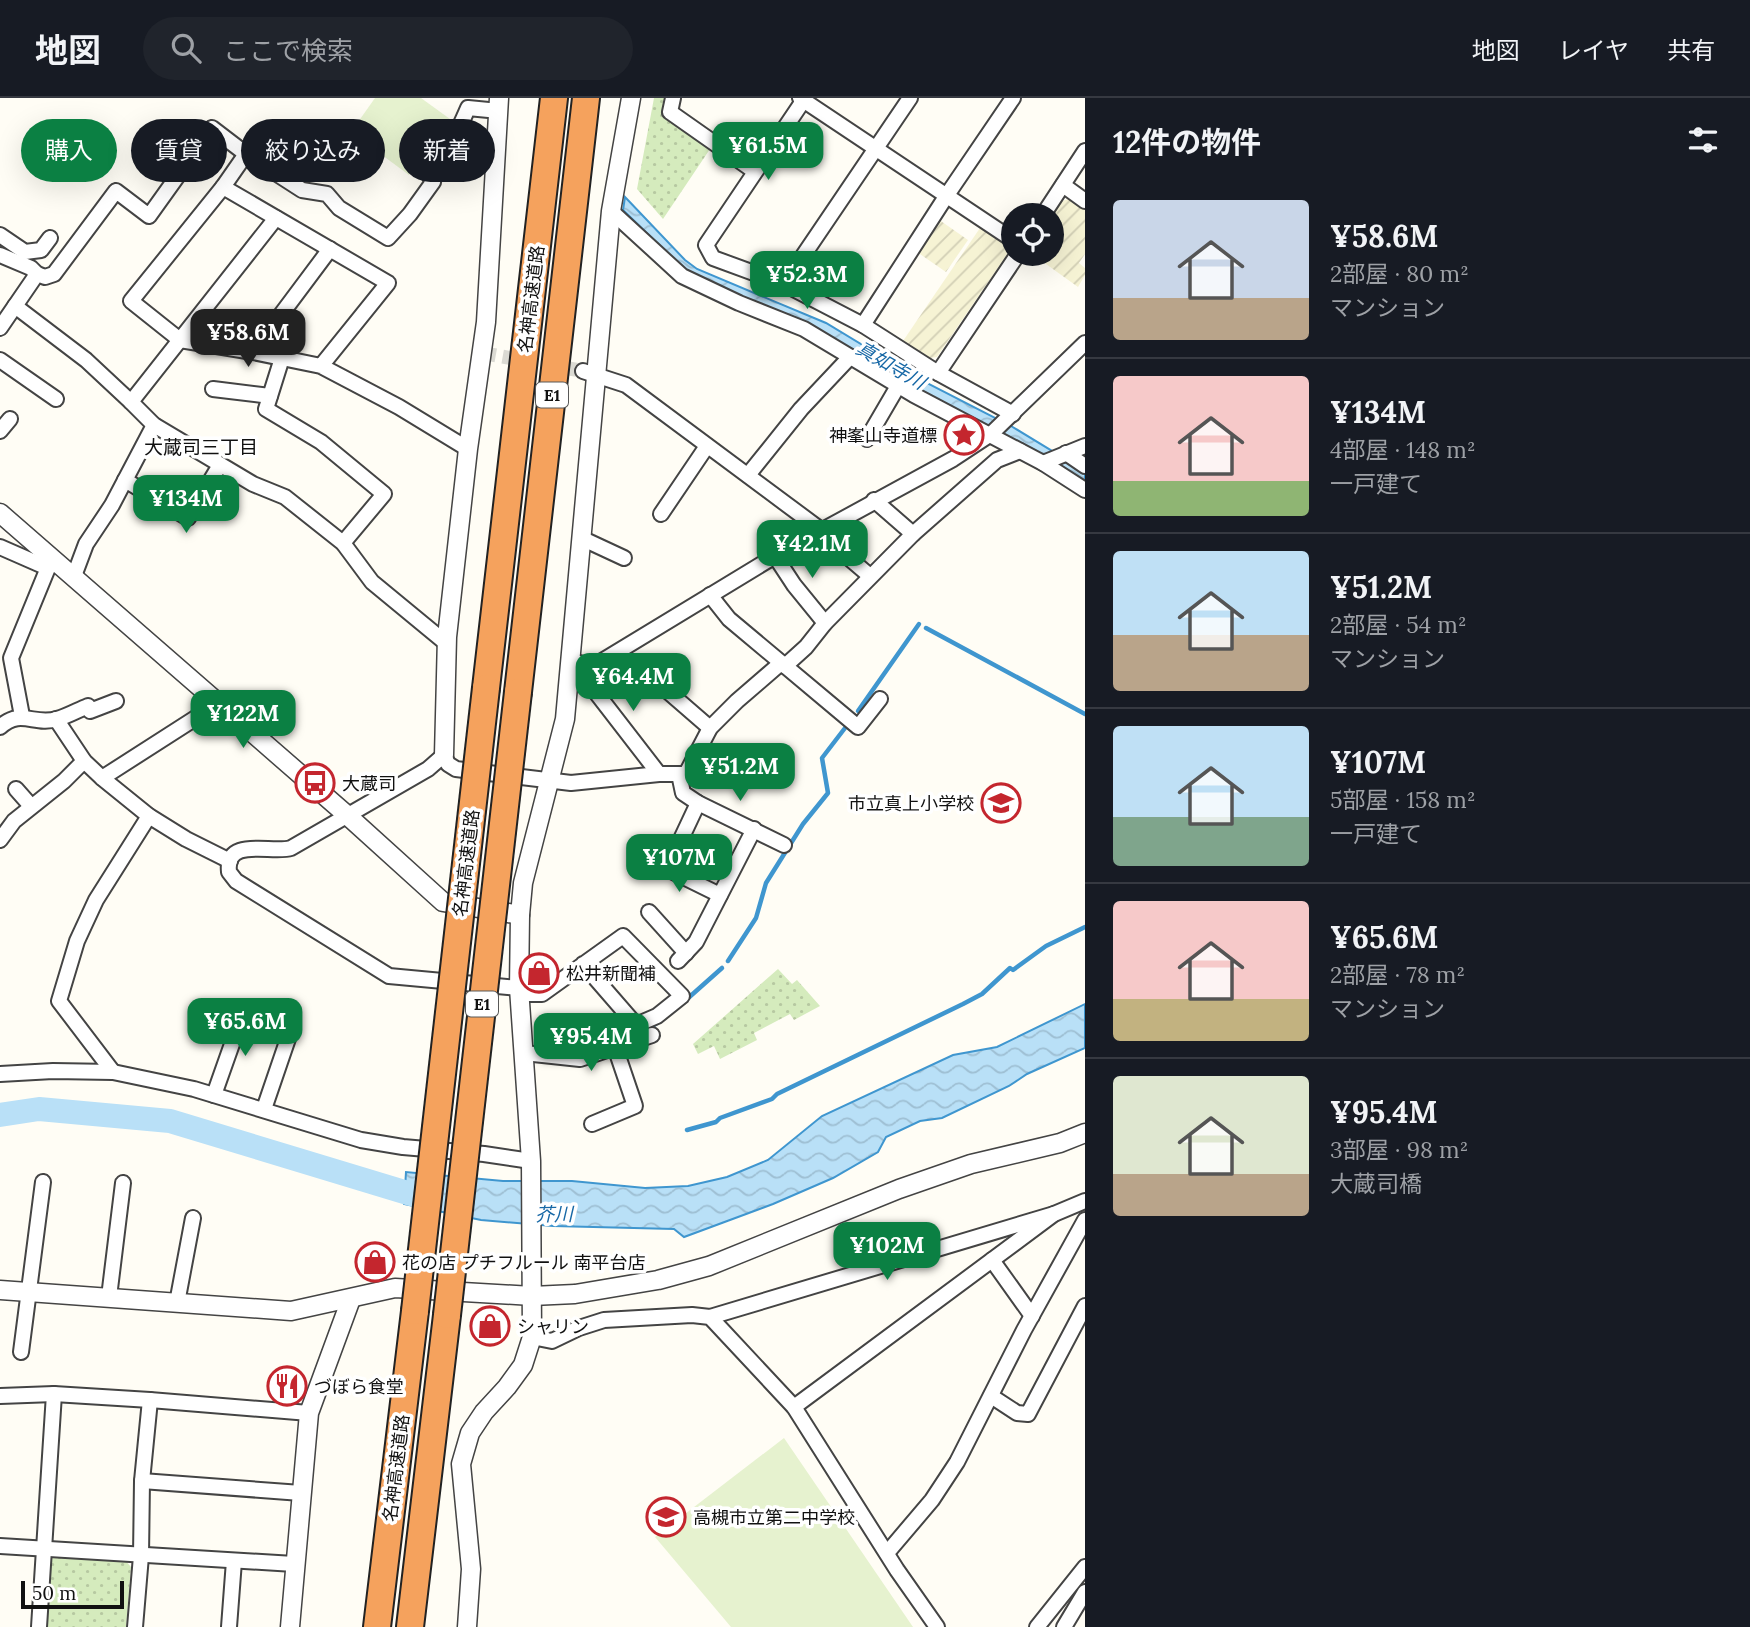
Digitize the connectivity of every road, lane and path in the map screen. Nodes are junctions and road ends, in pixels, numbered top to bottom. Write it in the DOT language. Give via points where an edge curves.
graph roads {
  1 [pos="554,98"];
  2 [pos="586,98"];
  3 [pos="631,98"];
  4 [pos="673,98"];
  5 [pos="909,98"];
  6 [pos="1013,98"];
  7 [pos="803,99"];
  8 [pos="499,104"];
  9 [pos="876,148"];
  10 [pos="241,150"];
  11 [pos="1085,151"];
  12 [pos="241,161"];
  13 [pos="754,171"];
  14 [pos="290,182"];
  15 [pos="1063,185"];
  16 [pos="223,187"];
  17 [pos="947,195"];
  18 [pos="1085,201"];
  19 [pos="1051,203"];
  20 [pos="611,211"];
  21 [pos="275,218"];
  22 [pos="1001,232"];
  23 [pos="0,235"];
  24 [pos="51,238"];
  25 [pos="330,249"];
  26 [pos="0,256"];
  27 [pos="1010,266"];
  28 [pos="37,274"];
  29 [pos="784,284"];
  30 [pos="15,306"];
  31 [pos="863,325"];
  32 [pos="0,328"];
  33 [pos="180,340"];
  34 [pos="1085,343"];
  35 [pos="253,352"];
  36 [pos="850,357"];
  37 [pos="282,358"];
  38 [pos="0,360"];
  39 [pos="321,366"];
  40 [pos="590,372"];
  41 [pos="938,373"];
  42 [pos="898,386"];
  43 [pos="214,389"];
  44 [pos="270,396"];
  45 [pos="56,399"];
  46 [pos="131,402"];
  47 [pos="1013,414"];
  48 [pos="10,419"];
  49 [pos="154,425"];
  50 [pos="0,431"];
  51 [pos="991,434"];
  52 [pos="867,439"];
  53 [pos="707,446"];
  54 [pos="1085,446"];
  55 [pos="468,449"];
  56 [pos="1020,451"];
  57 [pos="1065,454"];
  58 [pos="1045,462"];
  59 [pos="220,465"];
  60 [pos="1085,466"];
  61 [pos="748,475"];
  62 [pos="125,480"];
  63 [pos="1085,490"];
  64 [pos="874,500"];
  65 [pos="0,513"];
  66 [pos="661,514"];
  67 [pos="821,530"];
  68 [pos="913,534"];
  69 [pos="581,538"];
  70 [pos="343,543"];
  71 [pos="0,547"];
  72 [pos="775,556"];
  73 [pos="624,558"];
  74 [pos="50,563"];
  75 [pos="74,576"];
  76 [pos="870,576"];
  77 [pos="710,595"];
  78 [pos="825,623"];
  79 [pos="446,643"];
  80 [pos="577,662"];
  81 [pos="783,664"];
  82 [pos="657,682"];
  83 [pos="880,699"];
  84 [pos="116,701"];
  85 [pos="219,703"];
  86 [pos="8,718"];
  87 [pos="56,719"];
  88 [pos="710,729"];
  89 [pos="444,755"];
  90 [pos="84,761"];
  91 [pos="659,774"];
  92 [pos="679,774"];
  93 [pos="102,778"];
  94 [pos="549,780"];
  95 [pos="16,789"];
  96 [pos="698,803"];
  97 [pos="31,806"];
  98 [pos="149,816"];
  99 [pos="348,816"];
  100 [pos="754,830"];
  101 [pos="0,841"];
  102 [pos="784,845"];
  103 [pos="230,861"];
  104 [pos="653,862"];
  105 [pos="667,869"];
  106 [pos="720,895"];
  107 [pos="649,912"];
  108 [pos="520,915"];
  109 [pos="583,964"];
  110 [pos="519,991"];
  111 [pos="244,1010"];
  112 [pos="293,1024"];
  113 [pos="652,1035"];
  114 [pos="615,1047"];
  115 [pos="524,1053"];
  116 [pos="113,1072"];
  117 [pos="0,1074"];
  118 [pos="214,1095"];
  119 [pos="264,1109"];
  120 [pos="592,1124"];
  121 [pos="1085,1133"];
  122 [pos="531,1165"];
  123 [pos="43,1182"];
  124 [pos="123,1183"];
  125 [pos="1085,1201"];
  126 [pos="1054,1214"];
  127 [pos="193,1218"];
  128 [pos="1085,1220"];
  129 [pos="992,1260"];
  130 [pos="0,1290"];
  131 [pos="30,1292"];
  132 [pos="532,1296"];
  133 [pos="108,1297"];
  134 [pos="351,1298"];
  135 [pos="177,1303"];
  136 [pos="1085,1306"];
  137 [pos="1032,1316"];
  138 [pos="710,1317"];
  139 [pos="532,1337"];
  140 [pos="21,1352"];
  141 [pos="54,1394"];
  142 [pos="0,1396"];
  143 [pos="991,1396"];
  144 [pos="150,1399"];
  145 [pos="794,1407"];
  146 [pos="309,1413"];
  147 [pos="142,1481"];
  148 [pos="301,1493"];
  149 [pos="0,1546"];
  150 [pos="45,1548"];
  151 [pos="887,1553"];
  152 [pos="141,1556"];
  153 [pos="234,1561"];
  154 [pos="294,1564"];
  155 [pos="1085,1567"];
  156 [pos="1085,1592"];
  157 [pos="39,1627"];
  158 [pos="135,1627"];
  159 [pos="229,1627"];
  160 [pos="290,1627"];
  161 [pos="377,1627"];
  162 [pos="410,1627"];
  163 [pos="467,1627"];
  164 [pos="937,1627"];
  165 [pos="1037,1627"];
  166 [pos="1064,1627"];
  1 -- 161 [label="highway, 名神高速道路 / E1, bridge"];
  2 -- 162 [label="highway, 名神高速道路 / E1, bridge"];
  3 -- 20 [label="street"];
  4 -- 13 [label="street" via="670,112"];
  5 -- 9 [label="street"];
  6 -- 17 [label="street"];
  7 -- 9 [label="street"];
  7 -- 13 [label="street"];
  8 -- 14 [label="street" via="468,108 455,139 425,168 433,182 388,238 339,208 327,194 302,190"];
  8 -- 55 [label="street" via="486,322"];
  9 -- 17 [label="street"];
  9 -- 29 [label="street"];
  10 -- 28 [label="street" via="212,128 149,216 116,191 54,274"];
  11 -- 15 [label="street"];
  12 -- 16 [label="street"];
  13 -- 29 [label="street" via="706,245 713,258"];
  15 -- 18 [label="street"];
  15 -- 19 [label="street"];
  16 -- 21 [label="street"];
  16 -- 33 [label="street" via="131,300"];
  17 -- 22 [label="street"];
  17 -- 31 [label="street"];
  20 -- 36 [label="street" via="682,276 804,329"];
  20 -- 40 [label="street"];
  21 -- 25 [label="street"];
  21 -- 33 [label="street"];
  23 -- 24 [label="street" via="25,252 41,250"];
  25 -- 35 [label="street"];
  25 -- 39 [label="street" via="388,283"];
  26 -- 28 [label="street"];
  27 -- 41 [label="street"];
  28 -- 30 [label="street"];
  29 -- 31 [label="street"];
  30 -- 32 [label="street"];
  30 -- 46 [label="street" via="86,360"];
  31 -- 41 [label="street"];
  33 -- 35 [label="street"];
  33 -- 46 [label="street"];
  34 -- 47 [label="street"];
  35 -- 37 [label="street"];
  36 -- 42 [label="street"];
  36 -- 61 [label="street"];
  37 -- 39 [label="street"];
  37 -- 44 [label="street"];
  38 -- 45 [label="street"];
  39 -- 55 [label="street"];
  40 -- 53 [label="street" via="626,385"];
  40 -- 69 [label="street"];
  41 -- 47 [label="street"];
  42 -- 51 [label="street"];
  42 -- 52 [label="street"];
  43 -- 44 [label="street"];
  44 -- 70 [label="street" via="266,409 321,442 384,494"];
  46 -- 49 [label="street"];
  47 -- 51 [label="street"];
  48 -- 50 [label="street"];
  49 -- 59 [label="street"];
  49 -- 62 [label="street"];
  51 -- 56 [label="street"];
  51 -- 64 [label="street"];
  53 -- 61 [label="street"];
  53 -- 66 [label="street"];
  54 -- 57 [label="street"];
  55 -- 79 [label="street"];
  56 -- 58 [label="street"];
  56 -- 68 [label="street" via="997,460"];
  57 -- 58 [label="street"];
  57 -- 60 [label="street"];
  58 -- 63 [label="street"];
  59 -- 62 [label="street" via="188,518"];
  59 -- 70 [label="street" via="285,497"];
  61 -- 67 [label="street"];
  62 -- 75 [label="street" via="86,544"];
  64 -- 67 [label="street"];
  64 -- 68 [label="street"];
  65 -- 74 [label="street"];
  67 -- 72 [label="street"];
  67 -- 76 [label="street"];
  68 -- 76 [label="street"];
  69 -- 73 [label="street"];
  69 -- 80 [label="street"];
  70 -- 79 [label="street" via="372,582"];
  71 -- 74 [label="street"];
  72 -- 77 [label="street"];
  72 -- 78 [label="street"];
  74 -- 75 [label="street"];
  74 -- 86 [label="street" via="11,658"];
  75 -- 85 [label="street"];
  76 -- 78 [label="street"];
  77 -- 80 [label="street" via="594,666"];
  77 -- 81 [label="street" via="729,619"];
  78 -- 81 [label="street" via="806,647"];
  79 -- 89 [label="street"];
  80 -- 91 [label="street"];
  80 -- 94 [label="street"];
  81 -- 83 [label="street" via="858,727"];
  81 -- 88 [label="street"];
  82 -- 88 [label="street"];
  84 -- 87 [label="street"];
  85 -- 93 [label="street"];
  85 -- 99 [label="street"];
  86 -- 87 [label="street"];
  87 -- 90 [label="street"];
  88 -- 92 [label="street" via="686,774"];
  89 -- 94 [label="street" via="456,769"];
  89 -- 99 [label="street"];
  90 -- 93 [label="street"];
  90 -- 97 [label="street"];
  91 -- 92 [label="street"];
  91 -- 94 [label="street" via="571,783"];
  92 -- 96 [label="street" via="683,793"];
  93 -- 98 [label="street"];
  94 -- 108 [label="street" via="523,884"];
  95 -- 97 [label="street"];
  96 -- 100 [label="street"];
  96 -- 105 [label="street"];
  97 -- 101 [label="street"];
  98 -- 103 [label="street"];
  98 -- 116 [label="street" via="96,900 77,941 59,1001"];
  99 -- 103 [label="street" via="288,849 244,849"];
  99 -- 108 [label="street" via="443,902"];
  100 -- 102 [label="street"];
  100 -- 106 [label="street"];
  103 -- 110 [label="street" via="229,872 236,881 389,976"];
  104 -- 105 [label="street"];
  105 -- 106 [label="street"];
  106 -- 107 [label="street" via="696,942 682,957"];
  108 -- 110 [label="street"];
  109 -- 109 [label="street" via="636,1025 657,1016 681,996 622,936"];
  109 -- 110 [label="street" via="542,994"];
  110 -- 115 [label="street"];
  111 -- 118 [label="street"];
  112 -- 119 [label="street"];
  113 -- 114 [label="street"];
  114 -- 115 [label="street" via="580,1059"];
  114 -- 120 [label="street" via="635,1106"];
  115 -- 122 [label="street"];
  116 -- 117 [label="street"];
  116 -- 118 [label="street"];
  118 -- 119 [label="street"];
  119 -- 122 [label="street" via="361,1140 484,1154"];
  121 -- 132 [label="street" via="947,1172 709,1266 646,1282"];
  122 -- 132 [label="street"];
  123 -- 131 [label="street"];
  124 -- 133 [label="street"];
  125 -- 126 [label="street"];
  126 -- 129 [label="street"];
  126 -- 138 [label="street"];
  127 -- 135 [label="street"];
  128 -- 137 [label="street"];
  129 -- 137 [label="street"];
  129 -- 145 [label="street"];
  130 -- 131 [label="street"];
  131 -- 133 [label="street"];
  131 -- 140 [label="street"];
  132 -- 134 [label="street" via="395,1288"];
  132 -- 139 [label="street"];
  133 -- 135 [label="street"];
  134 -- 135 [label="street" via="291,1311"];
  134 -- 146 [label="street"];
  136 -- 143 [label="street" via="1028,1414 1017,1413"];
  137 -- 143 [label="street"];
  138 -- 139 [label="street" via="604,1320 552,1341"];
  138 -- 145 [label="street"];
  139 -- 163 [label="street" via="523,1365 470,1433 461,1464 471,1569"];
  141 -- 142 [label="street"];
  141 -- 144 [label="street"];
  141 -- 150 [label="street"];
  143 -- 151 [label="street" via="945,1481"];
  144 -- 146 [label="street"];
  144 -- 147 [label="street"];
  145 -- 151 [label="street"];
  146 -- 148 [label="street"];
  147 -- 148 [label="street"];
  147 -- 152 [label="street"];
  148 -- 154 [label="street"];
  149 -- 150 [label="street"];
  150 -- 152 [label="street"];
  150 -- 157 [label="street"];
  151 -- 164 [label="street"];
  152 -- 153 [label="street"];
  152 -- 158 [label="street"];
  153 -- 154 [label="street"];
  153 -- 159 [label="street"];
  154 -- 160 [label="street"];
  155 -- 165 [label="street"];
  156 -- 166 [label="street"];
}
